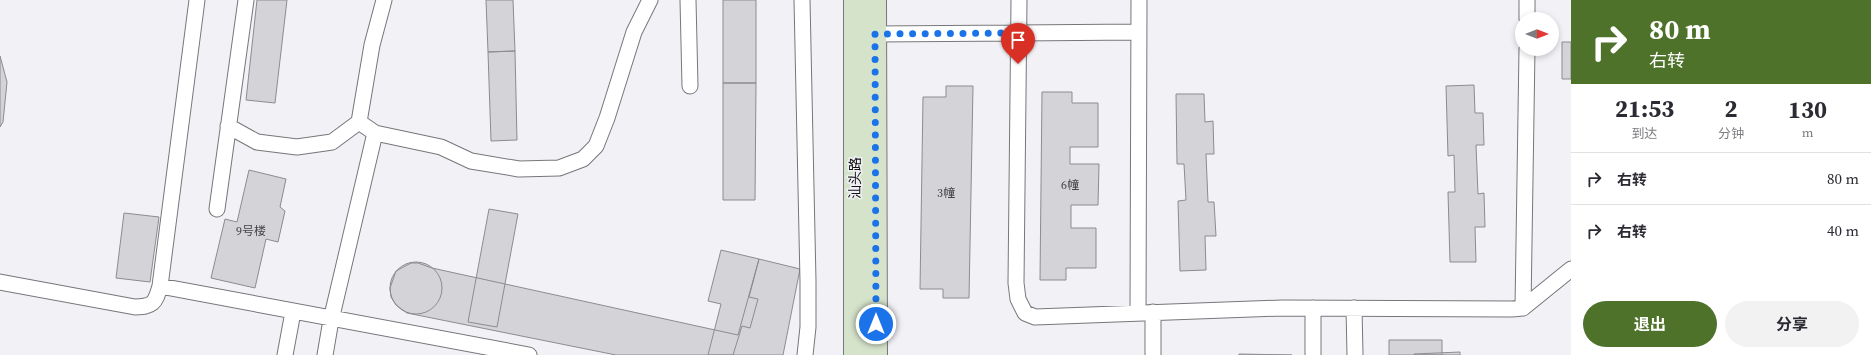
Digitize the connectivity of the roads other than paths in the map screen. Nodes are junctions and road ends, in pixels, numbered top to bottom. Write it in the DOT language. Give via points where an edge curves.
graph roads {
  1 [pos="197,0"];
  2 [pos="246,0"];
  3 [pos="384,0"];
  4 [pos="650,0"];
  5 [pos="688,0"];
  6 [pos="802,0"];
  7 [pos="855,0"];
  8 [pos="875,0"];
  9 [pos="1019,0"];
  10 [pos="1140,0"];
  11 [pos="1528,0"];
  12 [pos="1527,12"];
  13 [pos="1139,32"];
  14 [pos="1018,33"];
  15 [pos="875,34"];
  16 [pos="1527,56"];
  17 [pos="690,86"];
  18 [pos="359,122"];
  19 [pos="228,126"];
  20 [pos="376,133"];
  21 [pos="217,210"];
  22 [pos="1571,269"];
  23 [pos="0,282"];
  24 [pos="160,286"];
  25 [pos="1313,308"];
  26 [pos="1354,308"];
  27 [pos="1523,308"];
  28 [pos="293,312"];
  29 [pos="1154,312"];
  30 [pos="1138,313"];
  31 [pos="331,320"];
  32 [pos="285,355"];
  33 [pos="325,355"];
  34 [pos="529,355"];
  35 [pos="805,355"];
  36 [pos="855,355"];
  37 [pos="876,355"];
  38 [pos="1153,355"];
  39 [pos="1313,355"];
  40 [pos="1355,355"];
  1 -- 24 [label="lane"];
  2 -- 19 [label="lane"];
  3 -- 18 [label="lane" via="372,45"];
  4 -- 20 [label="lane" via="634,32 596,146 583,159 559,168 519,169 472,161 441,147"];
  5 -- 17 [label="lane"];
  6 -- 35 [label="lane" via="808,281"];
  7 -- 36 [label="street, 汕头路"];
  8 -- 15 [label="street, 汕头路"];
  9 -- 14 [label="lane"];
  10 -- 13 [label="lane"];
  11 -- 12 [label="lane"];
  13 -- 14 [label="lane"];
  13 -- 30 [label="lane"];
  14 -- 15 [label="lane"];
  14 -- 30 [label="lane" via="1018,299 1025,313 1035,317"];
  15 -- 37 [label="street, 汕头路"];
  16 -- 27 [label="lane"];
  18 -- 19 [label="lane" via="332,142 297,147 257,142"];
  18 -- 20 [label="lane"];
  19 -- 21 [label="lane"];
  20 -- 31 [label="lane"];
  22 -- 27 [label="lane"];
  23 -- 24 [label="lane" via="135,307 149,306 156,300"];
  24 -- 28 [label="lane"];
  25 -- 26 [label="lane"];
  25 -- 29 [label="lane"];
  25 -- 39 [label="lane"];
  26 -- 27 [label="lane"];
  26 -- 40 [label="lane"];
  28 -- 31 [label="lane"];
  28 -- 32 [label="lane"];
  29 -- 30 [label="lane"];
  29 -- 38 [label="lane"];
  31 -- 33 [label="lane"];
  31 -- 34 [label="lane"];
}
